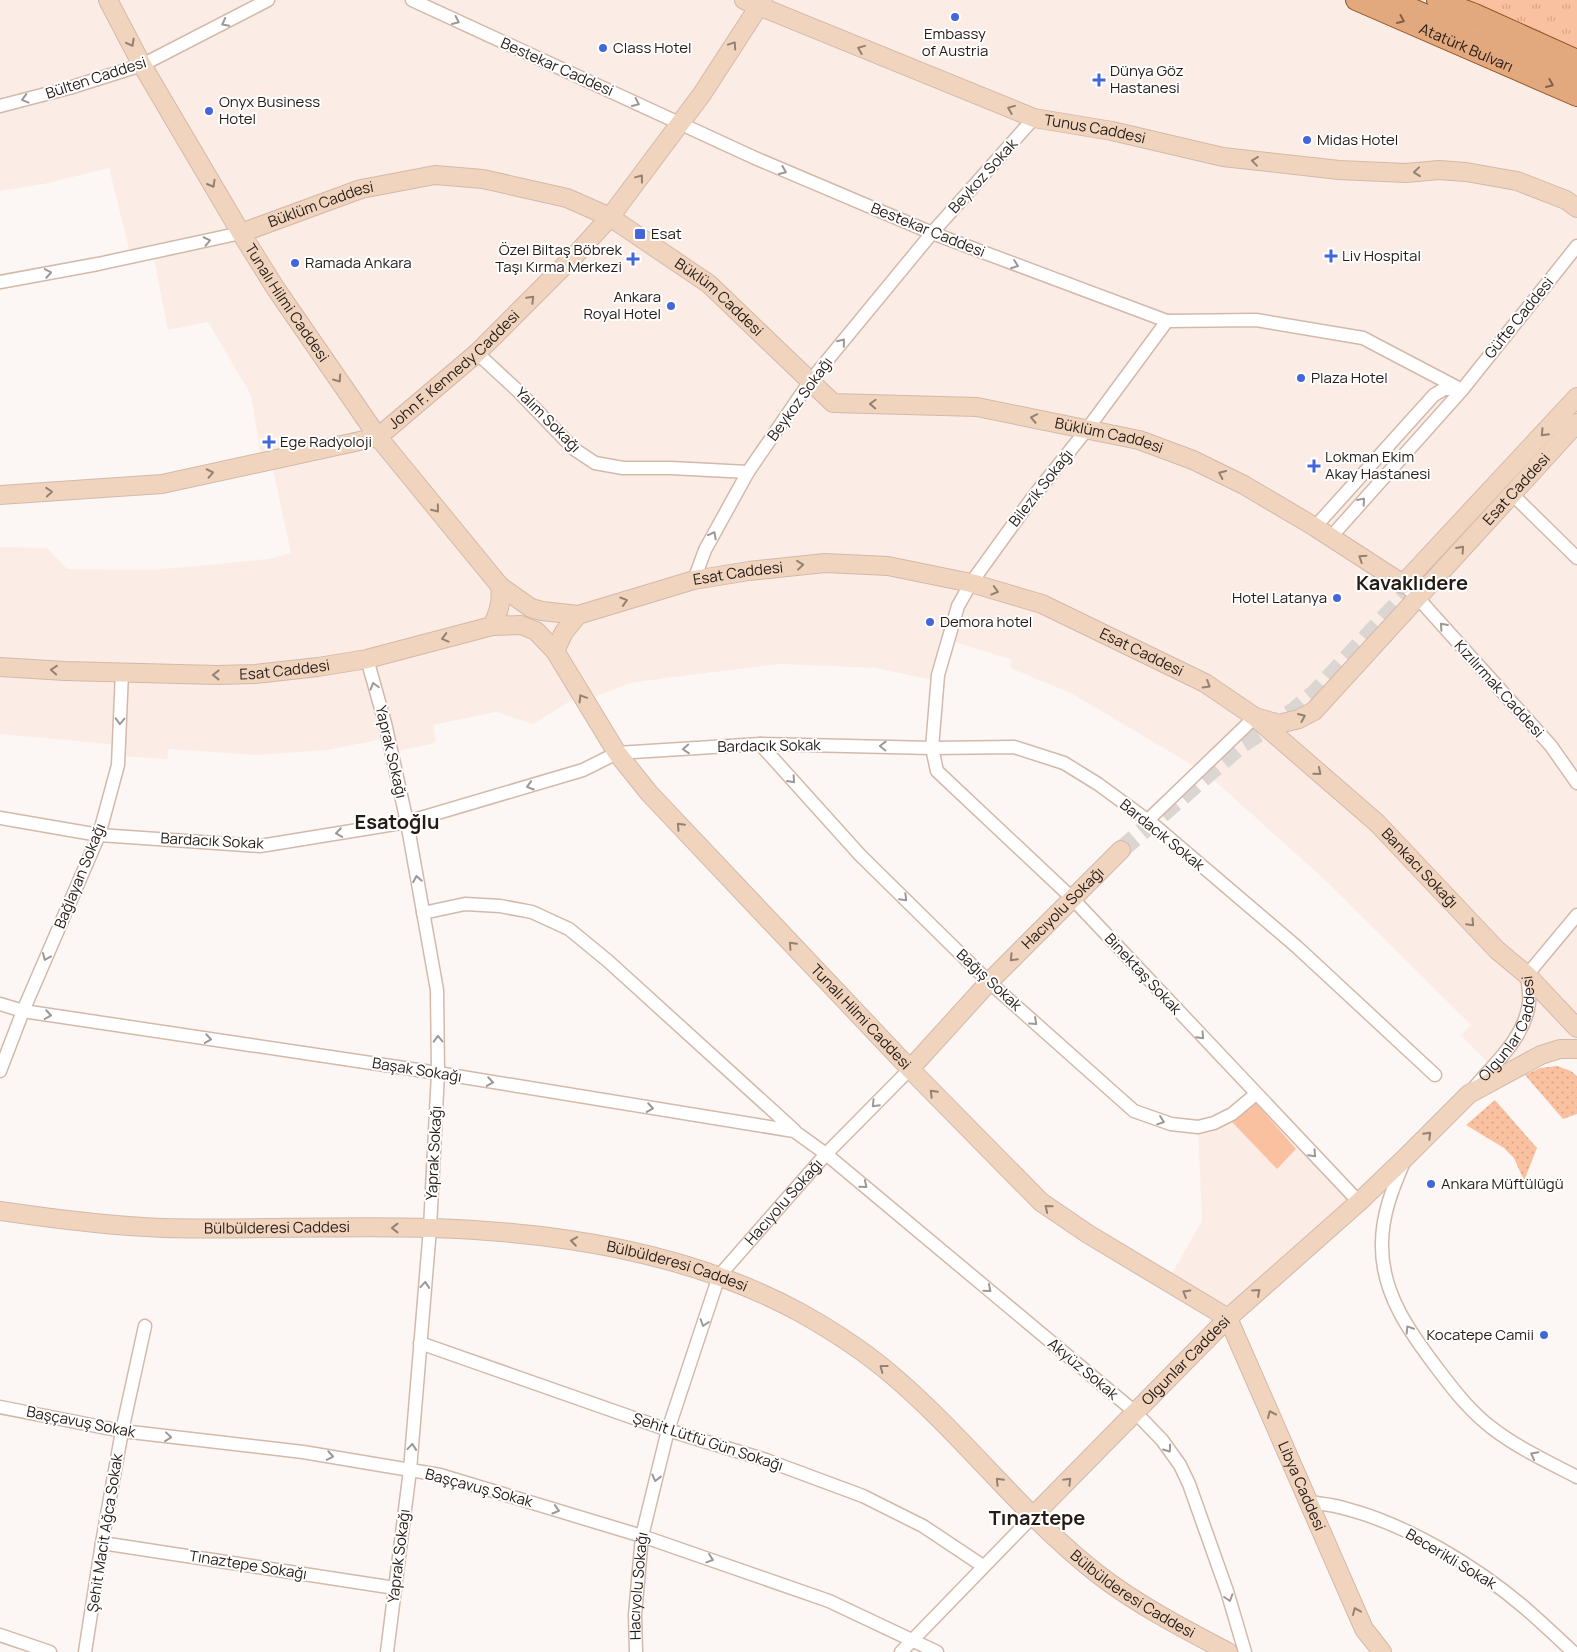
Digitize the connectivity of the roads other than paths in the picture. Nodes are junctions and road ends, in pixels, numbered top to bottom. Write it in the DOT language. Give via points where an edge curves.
graph roads {
  1 [pos="108,0"];
  2 [pos="268,0"];
  3 [pos="412,0"];
  4 [pos="1356,0"];
  5 [pos="1391,0"];
  6 [pos="1437,0"];
  7 [pos="755,2"];
  8 [pos="1577,60"];
  9 [pos="142,65"];
  10 [pos="1577,78"];
  11 [pos="1577,96"];
  12 [pos="0,106"];
  13 [pos="1034,118"];
  14 [pos="680,124"];
  15 [pos="1466,172"];
  16 [pos="1577,195"];
  17 [pos="1577,208"];
  18 [pos="610,217"];
  19 [pos="241,233"];
  20 [pos="932,233"];
  21 [pos="1577,246"];
  22 [pos="0,282"];
  23 [pos="1167,321"];
  24 [pos="477,353"];
  25 [pos="811,380"];
  26 [pos="1462,390"];
  27 [pos="1577,397"];
  28 [pos="1577,423"];
  29 [pos="1088,428"];
  30 [pos="378,437"];
  31 [pos="1383,450"];
  32 [pos="1397,462"];
  33 [pos="748,472"];
  34 [pos="1512,494"];
  35 [pos="0,496"];
  36 [pos="1314,527"];
  37 [pos="1330,538"];
  38 [pos="1577,558"];
  39 [pos="694,580"];
  40 [pos="971,584"];
  41 [pos="1403,584"];
  42 [pos="500,586"];
  43 [pos="1417,597"];
  44 [pos="578,615"];
  45 [pos="492,626"];
  46 [pos="555,652"];
  47 [pos="367,659"];
  48 [pos="0,667"];
  49 [pos="122,672"];
  50 [pos="1255,717"];
  51 [pos="760,744"];
  52 [pos="932,748"];
  53 [pos="617,753"];
  54 [pos="1577,783"];
  55 [pos="0,818"];
  56 [pos="1148,820"];
  57 [pos="407,822"];
  58 [pos="99,835"];
  59 [pos="1121,850"];
  60 [pos="1072,898"];
  61 [pos="423,912"];
  62 [pos="1577,915"];
  63 [pos="1527,975"];
  64 [pos="989,982"];
  65 [pos="0,1004"];
  66 [pos="24,1011"];
  67 [pos="1577,1028"];
  68 [pos="1577,1049"];
  69 [pos="910,1069"];
  70 [pos="0,1071"];
  71 [pos="438,1073"];
  72 [pos="1435,1075"];
  73 [pos="1256,1094"];
  74 [pos="1470,1094"];
  75 [pos="794,1131"];
  76 [pos="826,1154"];
  77 [pos="1404,1159"];
  78 [pos="1359,1202"];
  79 [pos="0,1211"];
  80 [pos="430,1228"];
  81 [pos="719,1276"];
  82 [pos="1228,1318"];
  83 [pos="145,1326"];
  84 [pos="420,1343"];
  85 [pos="0,1407"];
  86 [pos="1135,1412"];
  87 [pos="668,1430"];
  88 [pos="122,1431"];
  89 [pos="410,1470"];
  90 [pos="1577,1477"];
  91 [pos="1310,1502"];
  92 [pos="1033,1516"];
  93 [pos="642,1536"];
  94 [pos="102,1543"];
  95 [pos="984,1566"];
  96 [pos="395,1588"];
  97 [pos="0,1635"];
  98 [pos="913,1640"];
  99 [pos="50,1652"];
  100 [pos="86,1652"];
  101 [pos="386,1652"];
  102 [pos="636,1652"];
  103 [pos="901,1652"];
  104 [pos="937,1652"];
  105 [pos="1228,1652"];
  106 [pos="1245,1652"];
  107 [pos="1382,1652"];
  108 [pos="1573,1652"];
  1 -- 9 [label="main road, Tunalı Hilmi Caddesi, one-way"];
  2 -- 9 [label="street, Bülten Caddesi, one-way"];
  3 -- 14 [label="street, Bestekar Caddesi, one-way"];
  4 -- 11 [label="main road, Atatürk Bulvarı, one-way"];
  5 -- 10 [label="main road"];
  6 -- 8 [label="main road"];
  13 -- 7 [label="main road, Tunus Caddesi, one-way"];
  14 -- 7 [label="main road, John F. Kennedy Caddesi, one-way"];
  9 -- 12 [label="street, Bülten Caddesi, one-way"];
  9 -- 19 [label="main road, Tunalı Hilmi Caddesi, one-way"];
  15 -- 13 [label="main road, Tunus Caddesi, one-way" via="1439,170 1406,174 1339,170 1223,157"];
  13 -- 20 [label="street, Beykoz Sokak"];
  18 -- 14 [label="main road, John F. Kennedy Caddesi, one-way"];
  14 -- 20 [label="street, Bestekar Caddesi, one-way"];
  15 -- 16 [label="main road, Tunus Caddesi" via="1480,168 1518,172"];
  15 -- 17 [label="main road, Tunus Caddesi" via="1517,181 1566,200"];
  18 -- 19 [label="main road, Büklüm Caddesi" via="567,198 524,187 482,178 435,175 361,189"];
  24 -- 18 [label="main road, John F. Kennedy Caddesi, one-way"];
  18 -- 25 [label="main road, Büklüm Caddesi" via="709,284"];
  22 -- 19 [label="street, Büklüm Caddesi, one-way"];
  19 -- 30 [label="main road, Tunalı Hilmi Caddesi, one-way"];
  20 -- 23 [label="street, Bestekar Caddesi, one-way"];
  25 -- 20 [label="street, Beykoz Sokağı, one-way"];
  21 -- 26 [label="street, Güfte Caddesi"];
  23 -- 26 [label="street, Bestekar Caddesi" via="1256,320 1363,338"];
  23 -- 29 [label="street, Bilezik Sokağı"];
  24 -- 30 [label="main road, John F. Kennedy Caddesi"];
  24 -- 33 [label="street, Yalım Sokağı" via="574,449 595,463 623,468"];
  29 -- 25 [label="main road, Büklüm Caddesi, one-way" via="977,407 833,403"];
  25 -- 33 [label="street, Beykoz Sokağı"];
  26 -- 31 [label="street" via="1444,389 1434,395"];
  26 -- 32 [label="street, Güfte Caddesi"];
  27 -- 41 [label="main road, Esat Caddesi, one-way"];
  28 -- 34 [label="main road, Esat Caddesi"];
  36 -- 29 [label="main road, Büklüm Caddesi, one-way" via="1244,485 1193,460 1139,440"];
  29 -- 40 [label="street, Bilezik Sokağı" via="1032,497"];
  35 -- 30 [label="main road, John F. Kennedy Caddesi, one-way" via="162,484"];
  30 -- 42 [label="main road, Tunalı Hilmi Caddesi, one-way"];
  31 -- 32 [label="street"];
  31 -- 36 [label="street"];
  37 -- 32 [label="street, Güfte Caddesi, one-way"];
  39 -- 33 [label="street, Beykoz Sokağı, one-way" via="705,550"];
  34 -- 38 [label="street"];
  43 -- 34 [label="main road, Esat Caddesi, one-way"];
  36 -- 37 [label="main road, Büklüm Caddesi"];
  41 -- 37 [label="main road, Büklüm Caddesi, one-way"];
  39 -- 40 [label="main road, Esat Caddesi, one-way" via="825,563 888,566"];
  44 -- 39 [label="main road, Esat Caddesi, one-way"];
  40 -- 50 [label="main road, Esat Caddesi, one-way" via="1042,604 1205,683"];
  40 -- 52 [label="street, Bilezik Sokağı" via="958,606 938,675"];
  41 -- 43 [label="street, Kızılırmak Caddesi"];
  42 -- 44 [label="main road, Tunalı Hilmi Caddesi" via="531,608"];
  42 -- 45 [label="main road" via="500,607"];
  50 -- 43 [label="main road, Esat Caddesi, one-way" via="1279,724 1314,711"];
  54 -- 43 [label="street, Kızılırmak Caddesi, one-way" via="1551,746"];
  44 -- 46 [label="main road" via="564,632"];
  45 -- 46 [label="main road, Esat Caddesi" via="529,627 542,636"];
  45 -- 47 [label="main road, Esat Caddesi, one-way"];
  53 -- 46 [label="main road, Tunalı Hilmi Caddesi, one-way"];
  47 -- 49 [label="main road, Esat Caddesi, one-way" via="255,674"];
  57 -- 47 [label="street, Yaprak Sokağı, one-way"];
  49 -- 48 [label="main road, Esat Caddesi, one-way"];
  49 -- 58 [label="street, Bağlayan Sokağı, one-way" via="118,765"];
  50 -- 56 [label="street"];
  50 -- 63 [label="main road, Bankacı Sokağı, one-way" via="1377,823 1497,950"];
  52 -- 51 [label="street, Bardacık Sokak, one-way"];
  51 -- 53 [label="street, Bardacık Sokak, one-way"];
  51 -- 64 [label="street, Bağış Sokak, one-way" via="860,855"];
  52 -- 56 [label="street, Bardacık Sokak" via="1014,747 1064,763"];
  52 -- 60 [label="street, Binektaş Sokak" via="936,771"];
  53 -- 57 [label="street, Bardacık Sokak, one-way" via="583,770"];
  69 -- 53 [label="main road, Tunalı Hilmi Caddesi, one-way" via="649,793"];
  55 -- 58 [label="street, Bardacık Sokak"];
  56 -- 72 [label="street, Bardacık Sokak" via="1297,947"];
  57 -- 58 [label="street, Bardacık Sokak, one-way" via="260,846"];
  61 -- 57 [label="street, Yaprak Sokağı, one-way"];
  58 -- 66 [label="street, Bağlayan Sokağı, one-way"];
  59 -- 60 [label="main road, Hacıyolu Sokağı"];
  60 -- 64 [label="main road, Hacıyolu Sokağı, one-way"];
  60 -- 73 [label="street, Binektaş Sokak, one-way"];
  71 -- 61 [label="street, Yaprak Sokağı, one-way" via="437,990"];
  61 -- 75 [label="street" via="465,904 500,906 532,912 568,929 608,960"];
  62 -- 63 [label="street, Olgunlar Caddesi"];
  63 -- 67 [label="main road, Bankacı Sokağı"];
  63 -- 74 [label="street, Olgunlar Caddesi" via="1529,1004 1521,1028"];
  64 -- 69 [label="main road, Hacıyolu Sokağı"];
  64 -- 73 [label="street, Bağış Sokak, one-way" via="1134,1111 1171,1124 1198,1127 1232,1114"];
  65 -- 66 [label="street, Başak Sokağı"];
  66 -- 70 [label="street, Bağlayan Sokağı"];
  66 -- 71 [label="street, Başak Sokağı, one-way"];
  68 -- 74 [label="main road, Olgunlar Caddesi" via="1560,1049 1541,1055"];
  69 -- 76 [label="street, Hacıyolu Sokağı, one-way"];
  82 -- 69 [label="main road, Tunalı Hilmi Caddesi, one-way" via="1056,1214"];
  71 -- 75 [label="street, Başak Sokağı, one-way"];
  71 -- 80 [label="street, Yaprak Sokağı"];
  73 -- 78 [label="street, Binektaş Sokak, one-way"];
  77 -- 74 [label="main road, Olgunlar Caddesi, one-way"];
  75 -- 76 [label="street, Başak Sokağı"];
  76 -- 81 [label="street, Hacıyolu Sokağı"];
  76 -- 86 [label="street, Akyüz Sokak, one-way"];
  77 -- 78 [label="main road, Olgunlar Caddesi"];
  90 -- 77 [label="street, one-way" via="1511,1442 1477,1416 1429,1358 1400,1315 1386,1280 1382,1243 1385,1213"];
  82 -- 78 [label="main road, Olgunlar Caddesi, one-way"];
  80 -- 79 [label="main road, Bülbülderesi Caddesi, one-way" via="162,1228 70,1222"];
  81 -- 80 [label="main road, Bülbülderesi Caddesi, one-way" via="660,1258 582,1242 508,1232"];
  84 -- 80 [label="street, Yaprak Sokağı, one-way"];
  81 -- 87 [label="street, Hacıyolu Sokağı, one-way"];
  92 -- 81 [label="main road, Bülbülderesi Caddesi, one-way" via="892,1374 846,1340 799,1312"];
  82 -- 86 [label="main road, Olgunlar Caddesi"];
  91 -- 82 [label="main road, Libya Caddesi, one-way"];
  83 -- 88 [label="street, Şehit Macit Ağca Sokak"];
  84 -- 87 [label="street, Şehit Lütfü Gün Sokağı"];
  89 -- 84 [label="street, Yaprak Sokağı, one-way"];
  85 -- 88 [label="street, Başçavuş Sokak"];
  92 -- 86 [label="main road, Olgunlar Caddesi, one-way"];
  86 -- 106 [label="street, Akyüz Sokak, one-way" via="1162,1440 1189,1484"];
  87 -- 93 [label="street, Hacıyolu Sokağı, one-way"];
  87 -- 95 [label="street, Şehit Lütfü Gün Sokağı" via="766,1460 863,1496 923,1526"];
  88 -- 89 [label="street, Başçavuş Sokak, one-way" via="303,1452"];
  88 -- 94 [label="street, Şehit Macit Ağca Sokak"];
  89 -- 93 [label="street, Başçavuş Sokak, one-way" via="440,1475"];
  89 -- 96 [label="street, Yaprak Sokağı"];
  107 -- 91 [label="main road, Libya Caddesi, one-way" via="1364,1629"];
  91 -- 108 [label="street, Becerikli Sokak" via="1346,1508 1375,1518 1433,1546 1500,1589"];
  92 -- 95 [label="street, Olgunlar Caddesi"];
  92 -- 105 [label="main road, Bülbülderesi Caddesi" via="1120,1590"];
  93 -- 98 [label="street, Başçavuş Sokak, one-way" via="829,1601"];
  93 -- 102 [label="street, Hacıyolu Sokağı" via="634,1615"];
  94 -- 96 [label="street, Tınaztepe Sokağı"];
  94 -- 100 [label="street, Şehit Macit Ağca Sokak"];
  95 -- 98 [label="street, Olgunlar Caddesi"];
  96 -- 101 [label="street, Yaprak Sokağı"];
  97 -- 99 [label="street"];
  98 -- 103 [label="street, Olgunlar Caddesi"];
  98 -- 104 [label="street, Başçavuş Sokak"];
}
